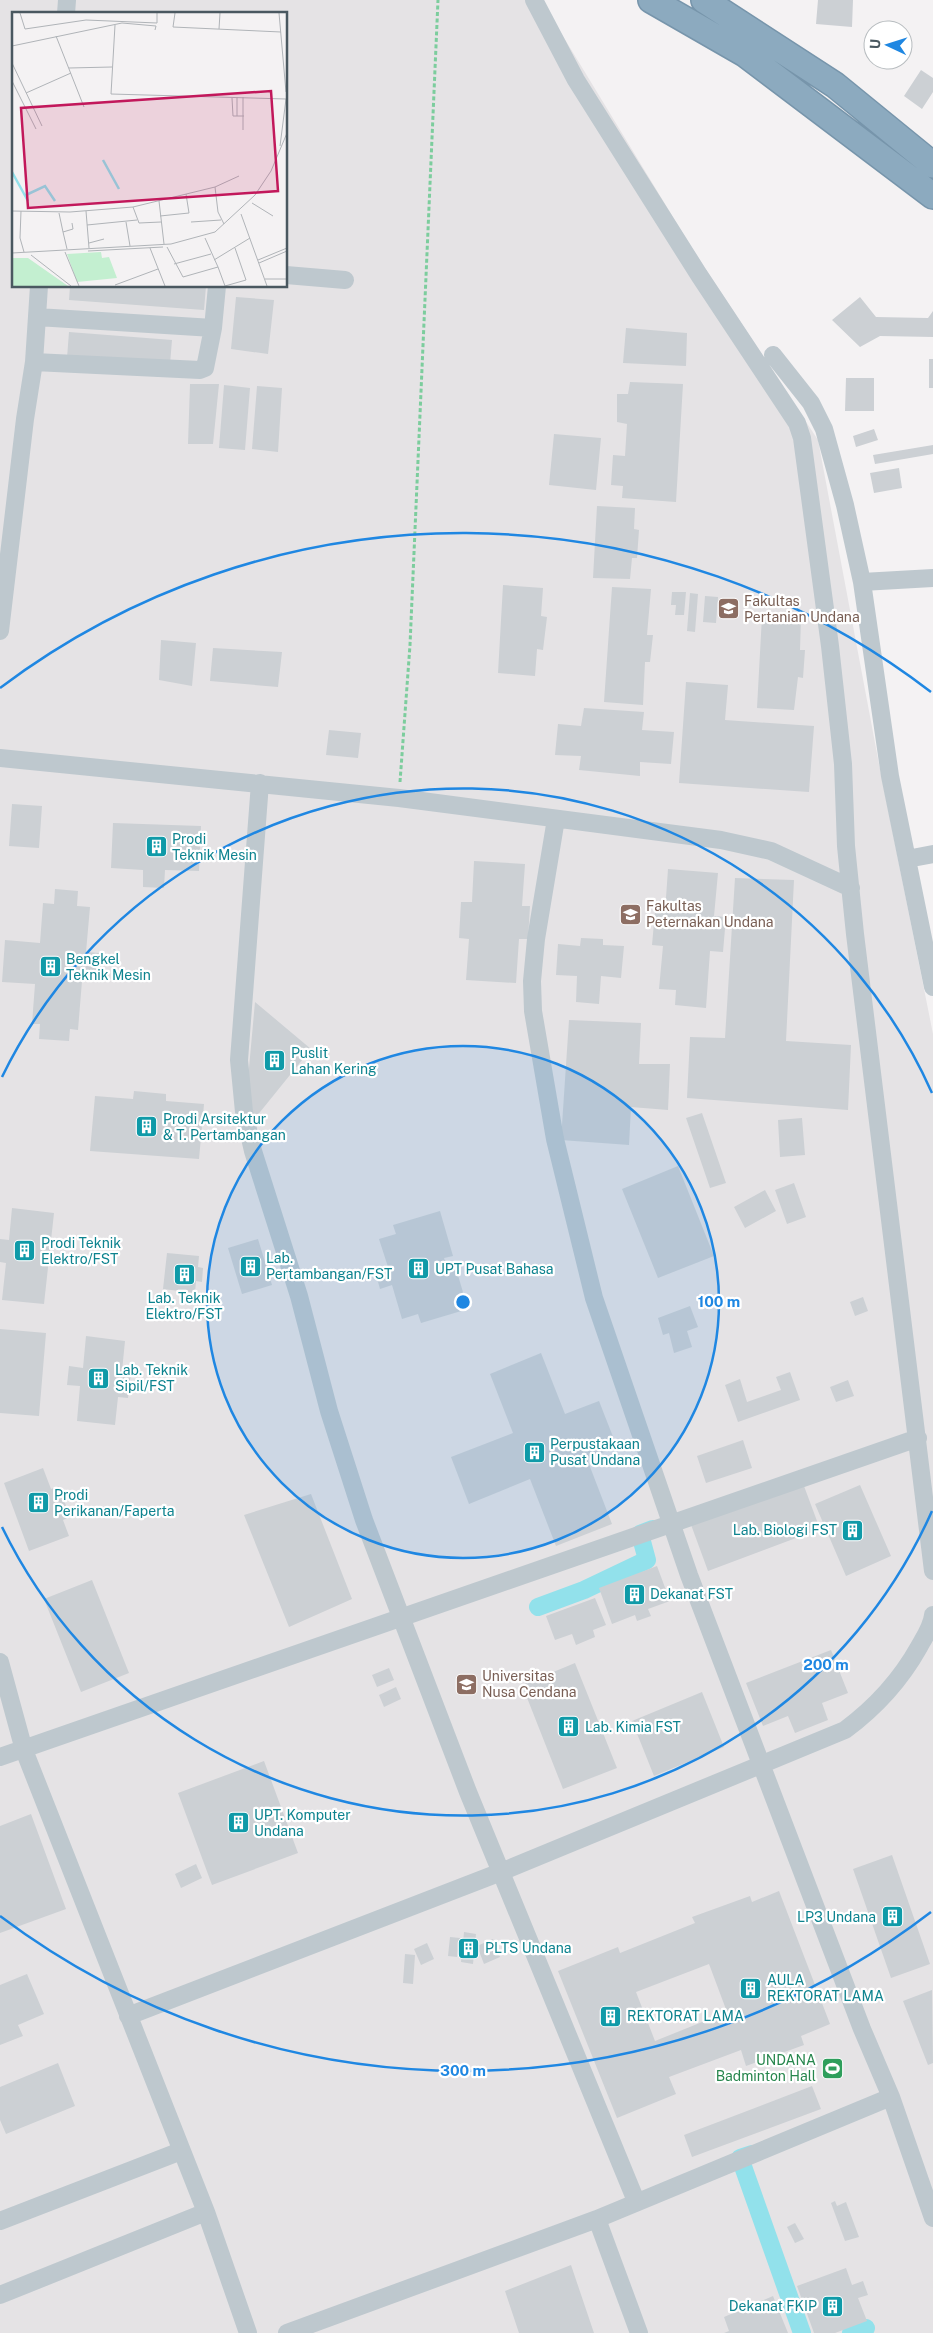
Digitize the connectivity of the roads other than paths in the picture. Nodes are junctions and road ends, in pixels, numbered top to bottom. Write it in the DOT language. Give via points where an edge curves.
graph roads {
  1 [pos="534,0"];
  2 [pos="650,0"];
  3 [pos="704,0"];
  4 [pos="933,166"];
  5 [pos="933,196"];
  6 [pos="288,275"];
  7 [pos="345,280"];
  8 [pos="39,288"];
  9 [pos="218,288"];
  10 [pos="37,317"];
  11 [pos="213,328"];
  12 [pos="774,355"];
  13 [pos="34,362"];
  14 [pos="933,578"];
  15 [pos="862,582"];
  16 [pos="0,630"];
  17 [pos="0,758"];
  18 [pos="260,783"];
  19 [pos="556,819"];
  20 [pos="933,854"];
  21 [pos="907,859"];
  22 [pos="851,888"];
  23 [pos="933,986"];
  24 [pos="918,1438"];
  25 [pos="672,1522"];
  26 [pos="933,1571"];
  27 [pos="933,1616"];
  28 [pos="402,1618"];
  29 [pos="0,1662"];
  30 [pos="24,1750"];
  31 [pos="0,1757"];
  32 [pos="760,1765"];
  33 [pos="501,1872"];
  34 [pos="128,2016"];
  35 [pos="891,2097"];
  36 [pos="181,2151"];
  37 [pos="636,2201"];
  38 [pos="206,2212"];
  39 [pos="933,2218"];
  40 [pos="597,2219"];
  41 [pos="0,2221"];
  42 [pos="0,2295"];
  43 [pos="248,2333"];
  44 [pos="287,2333"];
  45 [pos="639,2333"];
  1 -- 22 [label="street" via="576,80 797,423 806,459 830,646 843,764"];
  2 -- 5 [label="highway" via="745,54"];
  3 -- 4 [label="highway" via="835,85"];
  6 -- 7 [label="street"];
  8 -- 10 [label="street"];
  9 -- 11 [label="street"];
  10 -- 11 [label="street"];
  10 -- 13 [label="street"];
  11 -- 13 [label="street" via="208,363 200,370"];
  12 -- 15 [label="street" via="811,403 824,429"];
  13 -- 16 [label="street"];
  14 -- 15 [label="street"];
  15 -- 21 [label="street" via="890,776"];
  17 -- 18 [label="street"];
  18 -- 19 [label="street"];
  18 -- 28 [label="street" via="239,1060 244,1112 253,1151 300,1296 346,1466"];
  19 -- 22 [label="street" via="721,840 772,851"];
  19 -- 25 [label="street" via="536,939 533,1010 555,1140 594,1298"];
  20 -- 21 [label="street"];
  21 -- 23 [label="street"];
  22 -- 24 [label="street"];
  24 -- 25 [label="street"];
  24 -- 26 [label="street"];
  25 -- 28 [label="street"];
  25 -- 32 [label="street"];
  27 -- 32 [label="street" via="909,1665 870,1711 845,1730"];
  28 -- 30 [label="street"];
  28 -- 33 [label="street"];
  29 -- 30 [label="street"];
  30 -- 31 [label="street"];
  30 -- 34 [label="street"];
  32 -- 33 [label="street"];
  32 -- 35 [label="street"];
  33 -- 34 [label="street"];
  33 -- 37 [label="street"];
  34 -- 36 [label="street"];
  35 -- 37 [label="street"];
  35 -- 39 [label="street"];
  36 -- 38 [label="street"];
  36 -- 41 [label="street"];
  37 -- 40 [label="street"];
  38 -- 42 [label="street"];
  38 -- 43 [label="street"];
  40 -- 44 [label="street"];
  40 -- 45 [label="street"];
}
